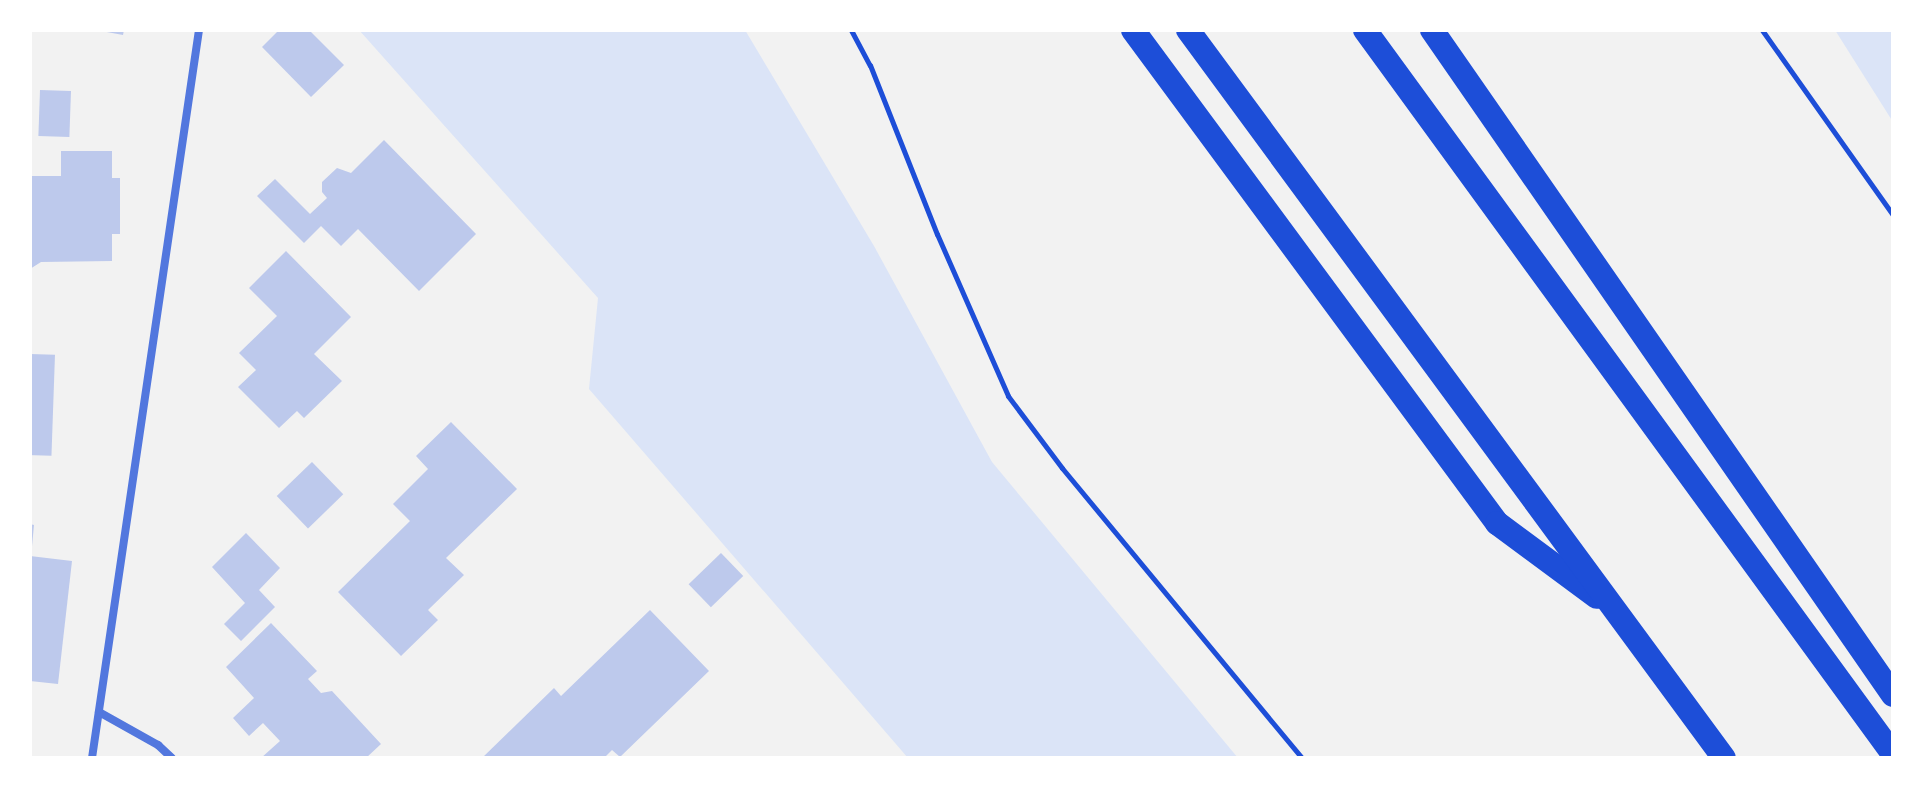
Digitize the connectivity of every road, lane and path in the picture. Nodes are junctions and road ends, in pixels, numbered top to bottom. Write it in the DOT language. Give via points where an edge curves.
graph roads {
  1 [pos="199,30"];
  2 [pos="851,30"];
  3 [pos="1133,30"];
  4 [pos="1188,30"];
  5 [pos="1365,30"];
  6 [pos="1432,30"];
  7 [pos="1762,30"];
  8 [pos="1893,215"];
  9 [pos="1617,612"];
  10 [pos="1893,695"];
  11 [pos="99,712"];
  12 [pos="1893,754"];
  13 [pos="92,758"];
  14 [pos="172,758"];
  15 [pos="1302,758"];
  16 [pos="1724,758"];
  1 -- 11 [label="street"];
  2 -- 15 [label="path" via="1008,396"];
  3 -- 9 [label="highway" via="1497,523"];
  4 -- 9 [label="highway"];
  5 -- 12 [label="highway"];
  6 -- 10 [label="highway"];
  7 -- 8 [label="path"];
  9 -- 16 [label="highway"];
  11 -- 13 [label="street"];
  11 -- 14 [label="street"];
}
